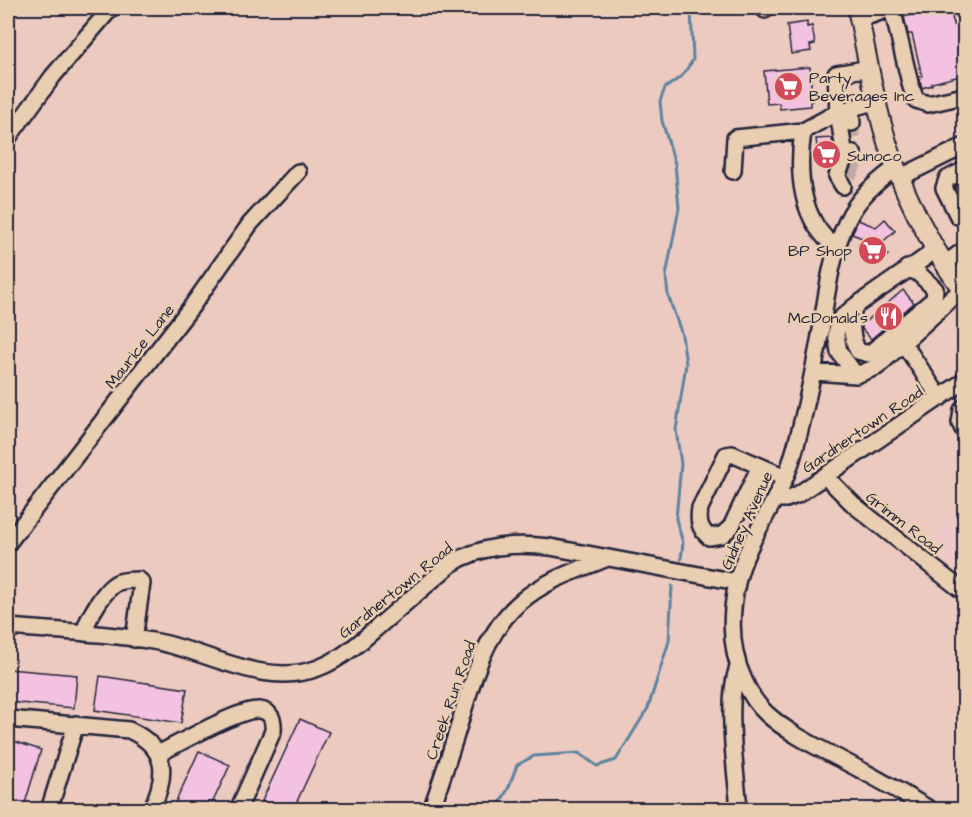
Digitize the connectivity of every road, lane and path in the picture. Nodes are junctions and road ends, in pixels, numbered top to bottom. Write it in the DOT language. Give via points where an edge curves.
graph roads {
  1 [pos="111,8"];
  2 [pos="894,8"];
  3 [pos="858,13"];
  4 [pos="870,68"];
  5 [pos="964,96"];
  6 [pos="877,101"];
  7 [pos="803,130"];
  8 [pos="8,138"];
  9 [pos="849,146"];
  10 [pos="964,146"];
  11 [pos="964,170"];
  12 [pos="733,171"];
  13 [pos="298,172"];
  14 [pos="897,173"];
  15 [pos="857,202"];
  16 [pos="964,218"];
  17 [pos="934,247"];
  18 [pos="837,248"];
  19 [pos="964,250"];
  20 [pos="945,264"];
  21 [pos="907,268"];
  22 [pos="963,290"];
  23 [pos="854,307"];
  24 [pos="904,344"];
  25 [pos="814,372"];
  26 [pos="856,375"];
  27 [pos="964,381"];
  28 [pos="940,398"];
  29 [pos="964,407"];
  30 [pos="964,431"];
  31 [pos="760,466"];
  32 [pos="825,476"];
  33 [pos="785,477"];
  34 [pos="776,499"];
  35 [pos="8,543"];
  36 [pos="608,558"];
  37 [pos="737,582"];
  38 [pos="964,592"];
  39 [pos="8,627"];
  40 [pos="84,633"];
  41 [pos="134,639"];
  42 [pos="738,667"];
  43 [pos="8,719"];
  44 [pos="76,724"];
  45 [pos="158,754"];
  46 [pos="49,810"];
  47 [pos="151,810"];
  48 [pos="238,810"];
  49 [pos="431,810"];
  50 [pos="739,810"];
  51 [pos="931,810"];
  1 -- 8 [label="street" via="53,76"];
  2 -- 3 [label="street"];
  2 -- 5 [label="street" via="916,100 928,104"];
  3 -- 4 [label="main road"];
  4 -- 6 [label="main road"];
  4 -- 9 [label="street" via="836,74"];
  6 -- 9 [label="street"];
  6 -- 14 [label="main road"];
  7 -- 9 [label="street"];
  7 -- 12 [label="street" via="735,138"];
  7 -- 18 [label="street" via="801,186 811,217 824,239"];
  9 -- 15 [label="street"];
  10 -- 14 [label="street, Gidney Avenue"];
  11 -- 16 [label="street" via="947,179 944,189 958,216"];
  13 -- 35 [label="street, Maurice Lane" via="250,224 192,306"];
  14 -- 15 [label="street, Gidney Avenue" via="872,186"];
  14 -- 17 [label="main road"];
  15 -- 18 [label="street, Gidney Avenue"];
  17 -- 20 [label="main road"];
  17 -- 21 [label="street"];
  18 -- 25 [label="street, Gidney Avenue"];
  19 -- 20 [label="street"];
  20 -- 22 [label="main road"];
  21 -- 23 [label="street"];
  21 -- 23 [label="street" via="930,284 935,290 934,299 869,354 858,351 854,344 850,327"];
  22 -- 24 [label="street"];
  23 -- 26 [label="street" via="840,320 836,334 839,352"];
  24 -- 26 [label="street" via="877,367"];
  24 -- 28 [label="street"];
  25 -- 26 [label="street"];
  25 -- 33 [label="street, Gidney Avenue"];
  27 -- 28 [label="street, Gardnertown Road"];
  28 -- 32 [label="street, Gardnertown Road"];
  29 -- 30 [label="street" via="960,423"];
  31 -- 31 [label="street" via="726,455 700,508 701,529 709,537 722,536 732,528"];
  31 -- 33 [label="street"];
  32 -- 34 [label="street, Gardnertown Road" via="797,495"];
  32 -- 38 [label="street, Grimm Road" via="854,505"];
  33 -- 34 [label="street, Gidney Avenue"];
  34 -- 37 [label="street, Gidney Avenue" via="751,545"];
  36 -- 37 [label="street, Gardnertown Road"];
  36 -- 41 [label="street, Gardnertown Road" via="522,543 464,556 357,645 318,668 305,671 263,672"];
  36 -- 49 [label="street, Creek Run Road" via="536,590 501,622 467,698"];
  37 -- 42 [label="street, Gidney Avenue" via="732,627"];
  39 -- 40 [label="street, Gardnertown Road"];
  40 -- 41 [label="street, Gardnertown Road"];
  40 -- 41 [label="street" via="113,585 139,580 142,583"];
  42 -- 50 [label="street" via="732,701"];
  42 -- 51 [label="street, Gidney Avenue" via="768,715 803,739"];
  43 -- 44 [label="street"];
  44 -- 45 [label="street" via="129,730 150,743"];
  44 -- 46 [label="street"];
  45 -- 47 [label="street" via="162,773"];
  45 -- 48 [label="street" via="244,712 267,713 272,718 273,731"];
}
